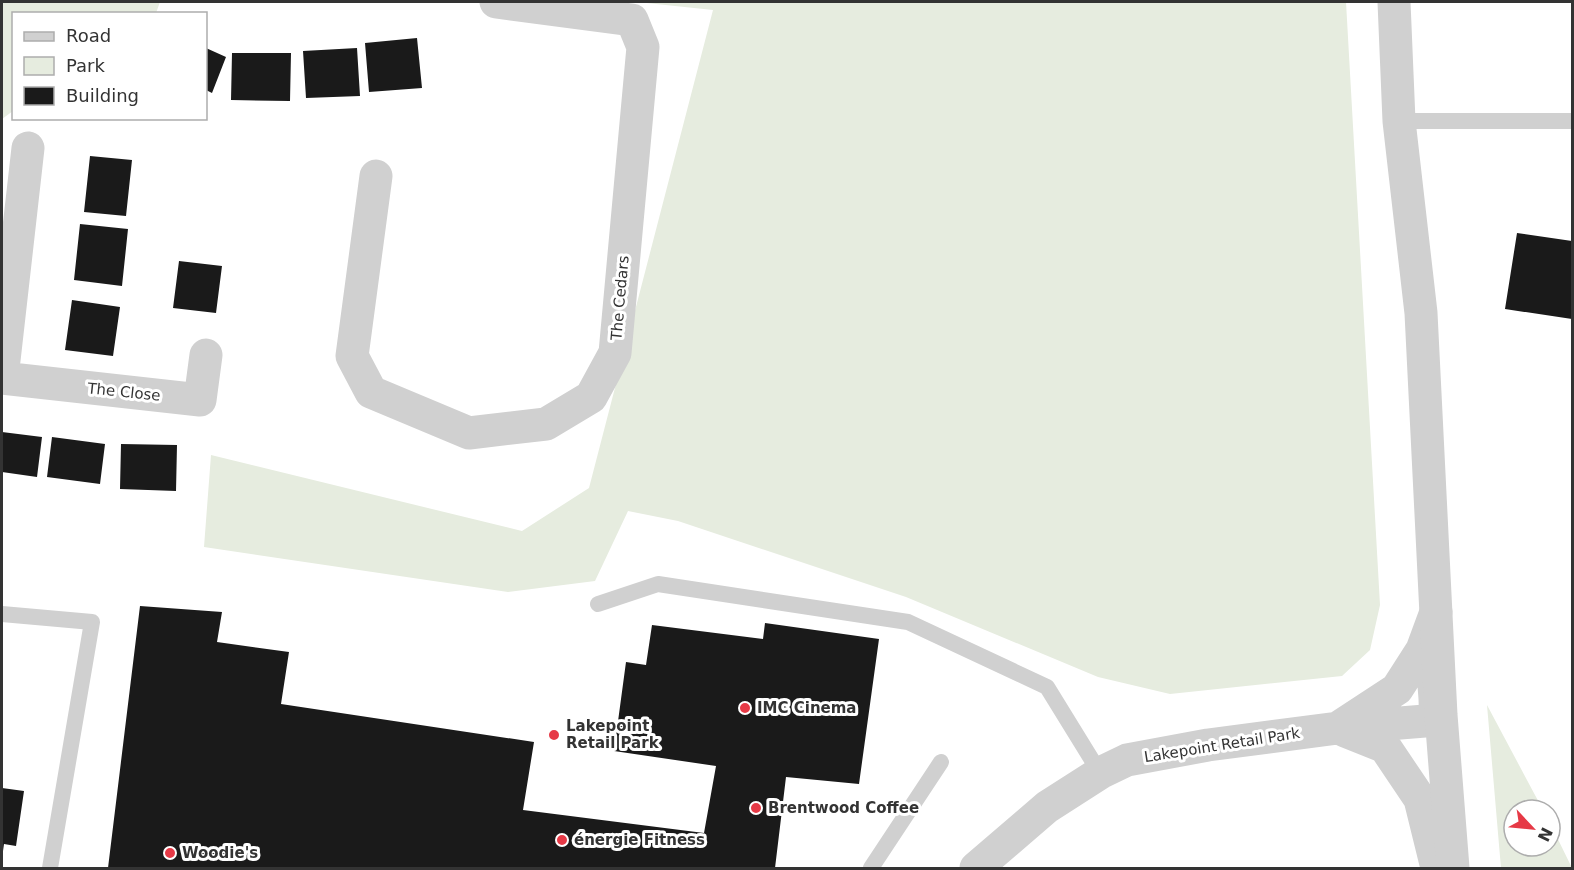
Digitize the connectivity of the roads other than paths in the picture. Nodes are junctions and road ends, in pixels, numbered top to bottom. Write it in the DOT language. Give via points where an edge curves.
graph roads {
  1 [pos="496,2"];
  2 [pos="1394,2"];
  3 [pos="1399,121"];
  4 [pos="1572,121"];
  5 [pos="28,148"];
  6 [pos="376,176"];
  7 [pos="206,356"];
  8 [pos="2,378"];
  9 [pos="598,604"];
  10 [pos="1436,612"];
  11 [pos="2,614"];
  12 [pos="1438,649"];
  13 [pos="1338,728"];
  14 [pos="941,762"];
  15 [pos="1100,773"];
  16 [pos="50,868"];
  17 [pos="871,868"];
  18 [pos="976,868"];
  19 [pos="1437,868"];
  20 [pos="1453,868"];
  1 -- 6 [label="street, The Cedars" via="632,20 643,46 615,353 591,397 546,424 469,433 371,392 352,356"];
  2 -- 3 [label="street"];
  3 -- 4 [label="lane"];
  3 -- 10 [label="street" via="1420,313"];
  5 -- 8 [label="street, The Close"];
  7 -- 8 [label="street, The Close" via="200,400"];
  9 -- 15 [label="lane" via="658,584 908,622 1047,687"];
  10 -- 12 [label="street"];
  10 -- 13 [label="street" via="1422,650 1396,689"];
  11 -- 16 [label="lane" via="92,622"];
  12 -- 13 [label="street, Lakepoint Retail Park" via="1433,678 1435,713 1431,719"];
  12 -- 20 [label="street"];
  13 -- 15 [label="street, Lakepoint Retail Park" via="1127,760"];
  13 -- 19 [label="street" via="1385,747 1420,799"];
  14 -- 17 [label="lane"];
  15 -- 18 [label="street, Lakepoint Retail Park" via="1047,807"];
}
